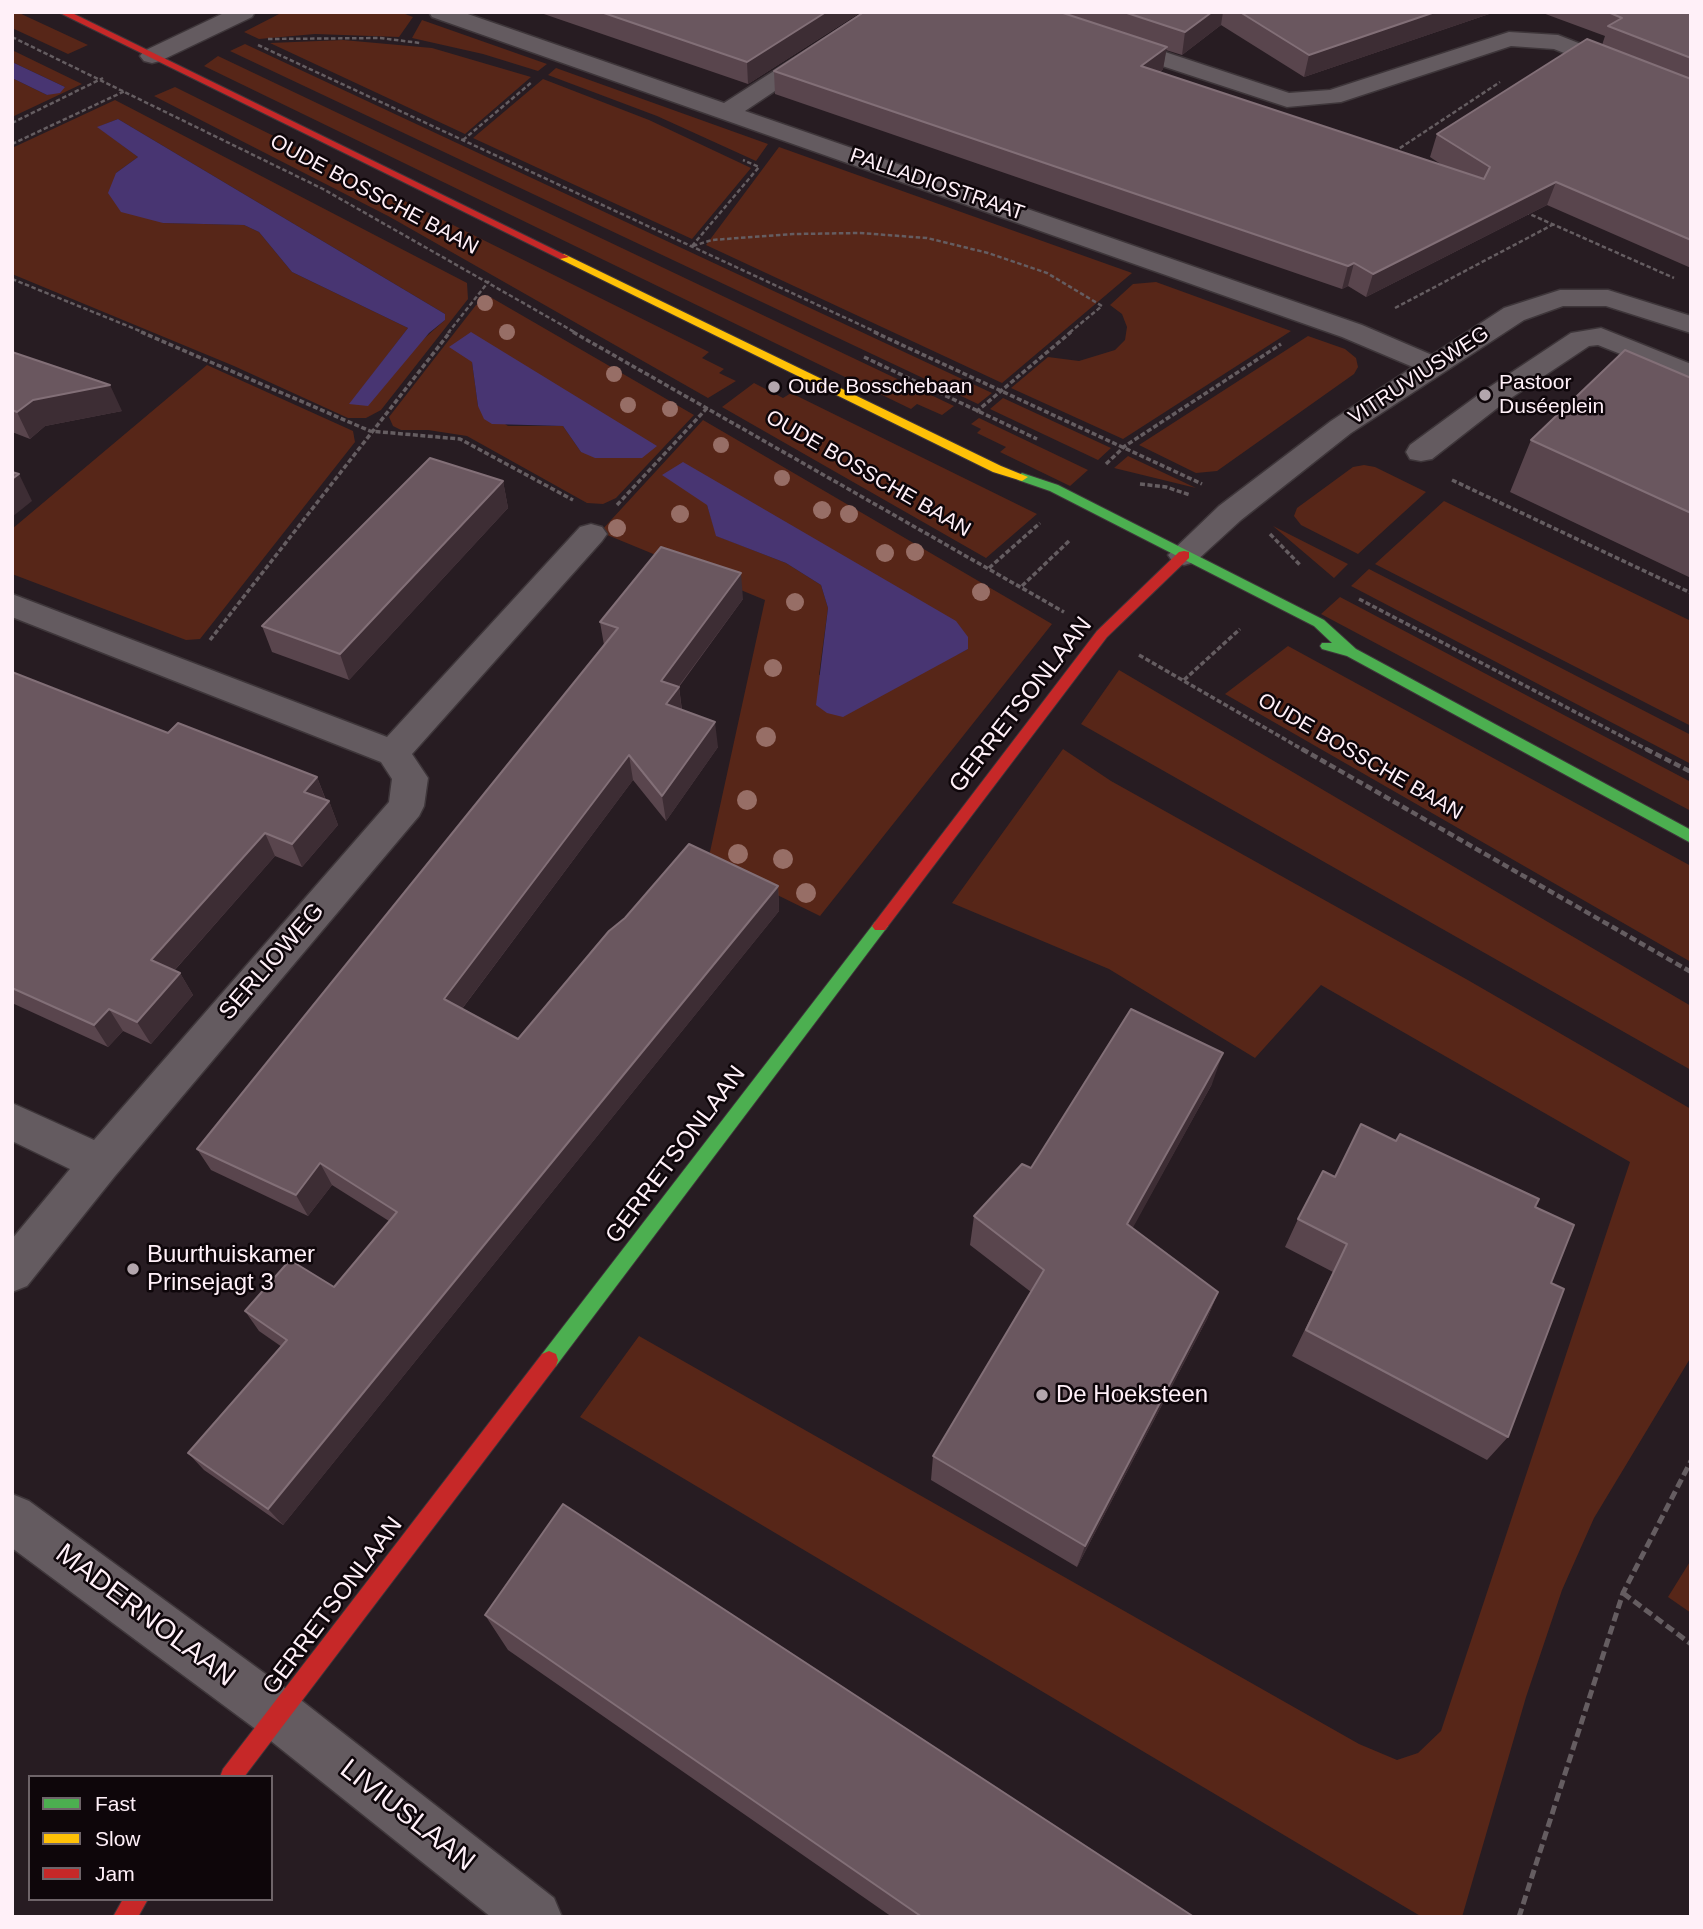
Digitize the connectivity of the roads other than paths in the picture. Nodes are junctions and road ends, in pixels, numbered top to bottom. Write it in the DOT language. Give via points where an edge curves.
graph roads {
  1 [pos="62,12"];
  2 [pos="244,12"];
  3 [pos="440,12"];
  4 [pos="882,12"];
  5 [pos="1021,12"];
  6 [pos="152,56"];
  7 [pos="1691,96"];
  8 [pos="727,112"];
  9 [pos="1691,325"];
  10 [pos="1432,365"];
  11 [pos="1691,374"];
  12 [pos="1421,452"];
  13 [pos="997,469"];
  14 [pos="1026,495"];
  15 [pos="598,526"];
  16 [pos="1172,567"];
  17 [pos="12,606"];
  18 [pos="1314,642"];
  19 [pos="1351,652"];
  20 [pos="393,753"];
  21 [pos="1691,837"];
  22 [pos="12,1121"];
  23 [pos="100,1163"];
  24 [pos="12,1272"];
  25 [pos="12,1518"];
  26 [pos="279,1715"];
  27 [pos="233,1775"];
  28 [pos="136,1901"];
  29 [pos="124,1917"];
  30 [pos="535,1917"];
  1 -- 6 [label="street, OUDE BOSSCHE BAAN"];
  2 -- 6 [label="street"];
  3 -- 8 [label="street, PALLADIOSTRAAT"];
  4 -- 8 [label="street"];
  5 -- 7 [label="street" via="1287,100 1333,97 1509,39 1558,42"];
  6 -- 13 [label="street, OUDE BOSSCHE BAAN"];
  8 -- 10 [label="street, PALLADIOSTRAAT" via="1320,319"];
  9 -- 10 [label="street, VITRUVIUSWEG" via="1608,298 1560,298 1514,314"];
  10 -- 16 [label="street, VITRUVIUSWEG" via="1341,427 1230,513"];
  11 -- 12 [label="street" via="1601,336 1581,339"];
  13 -- 14 [label="street, OUDE BOSSCHE BAAN"];
  13 -- 16 [label="street, OUDE BOSSCHE BAAN" via="1054,488"];
  15 -- 20 [label="street"];
  16 -- 19 [label="street, OUDE BOSSCHE BAAN" via="1319,623"];
  16 -- 26 [label="street, GERRETSONLAAN" via="1102,634"];
  17 -- 20 [label="street"];
  18 -- 19 [label="street, OUDE BOSSCHE BAAN"];
  19 -- 21 [label="street, OUDE BOSSCHE BAAN"];
  20 -- 23 [label="street, SERLIOWEG" via="410,779 406,806"];
  22 -- 23 [label="street"];
  23 -- 24 [label="street"];
  25 -- 26 [label="street, MADERNOLAAN"];
  26 -- 27 [label="street, GERRETSONLAAN"];
  26 -- 30 [label="street, LIVIUSLAAN"];
  28 -- 29 [label="street"];
}
